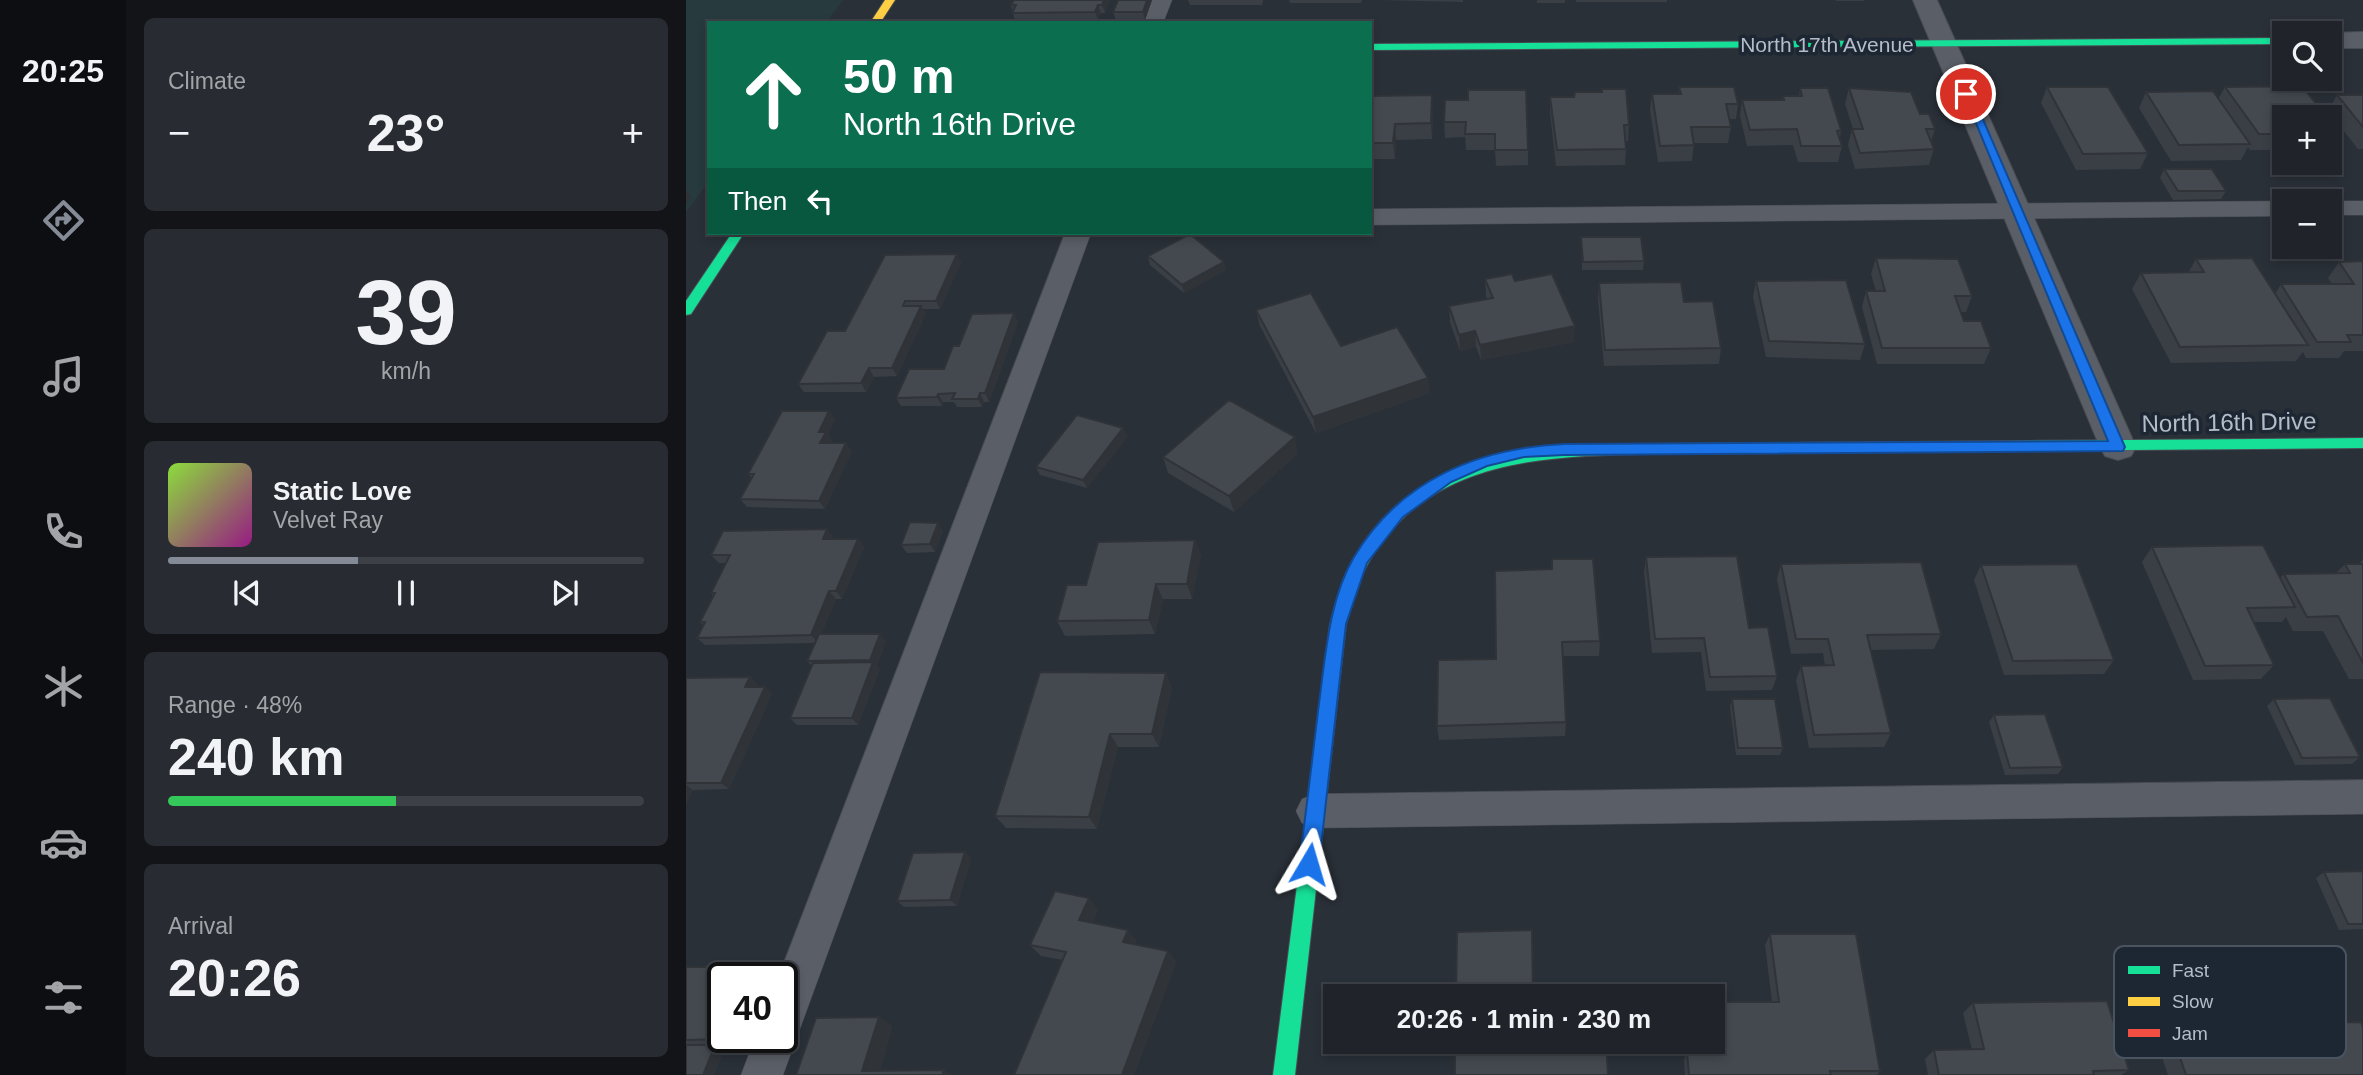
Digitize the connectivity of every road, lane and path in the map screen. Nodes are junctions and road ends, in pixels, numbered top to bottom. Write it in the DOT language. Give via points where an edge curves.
graph roads {
  1 [pos="890,0"];
  2 [pos="1162,0"];
  3 [pos="1925,0"];
  4 [pos="877,21"];
  5 [pos="1154,21"];
  6 [pos="2342,40"];
  7 [pos="2363,40"];
  8 [pos="2272,41"];
  9 [pos="1944,43"];
  10 [pos="1372,47"];
  11 [pos="2272,208"];
  12 [pos="2342,208"];
  13 [pos="2363,208"];
  14 [pos="2016,211"];
  15 [pos="1372,217"];
  16 [pos="737,235"];
  17 [pos="1077,235"];
  18 [pos="686,311"];
  19 [pos="2363,443"];
  20 [pos="2118,447"];
  21 [pos="2363,797"];
  22 [pos="1315,811"];
  23 [pos="798,978"];
  24 [pos="770,1053"];
  25 [pos="762,1075"];
  26 [pos="1284,1075"];
  1 -- 4 [label="street"];
  2 -- 5 [label="lane"];
  3 -- 9 [label="street"];
  6 -- 7 [label="street"];
  8 -- 9 [label="street, North 17th Avenue"];
  9 -- 10 [label="street, North 17th Avenue"];
  9 -- 14 [label="street"];
  11 -- 14 [label="lane"];
  12 -- 13 [label="lane"];
  14 -- 15 [label="lane"];
  14 -- 20 [label="street"];
  16 -- 18 [label="street"];
  17 -- 23 [label="lane"];
  19 -- 20 [label="street, North 16th Drive"];
  20 -- 22 [label="street, North 16th Drive" via="1524,452 1483,461 1446,478 1398,512 1360,560 1338,624"];
  21 -- 22 [label="lane"];
  22 -- 26 [label="street, North 16th Drive"];
  24 -- 25 [label="lane"];
}
